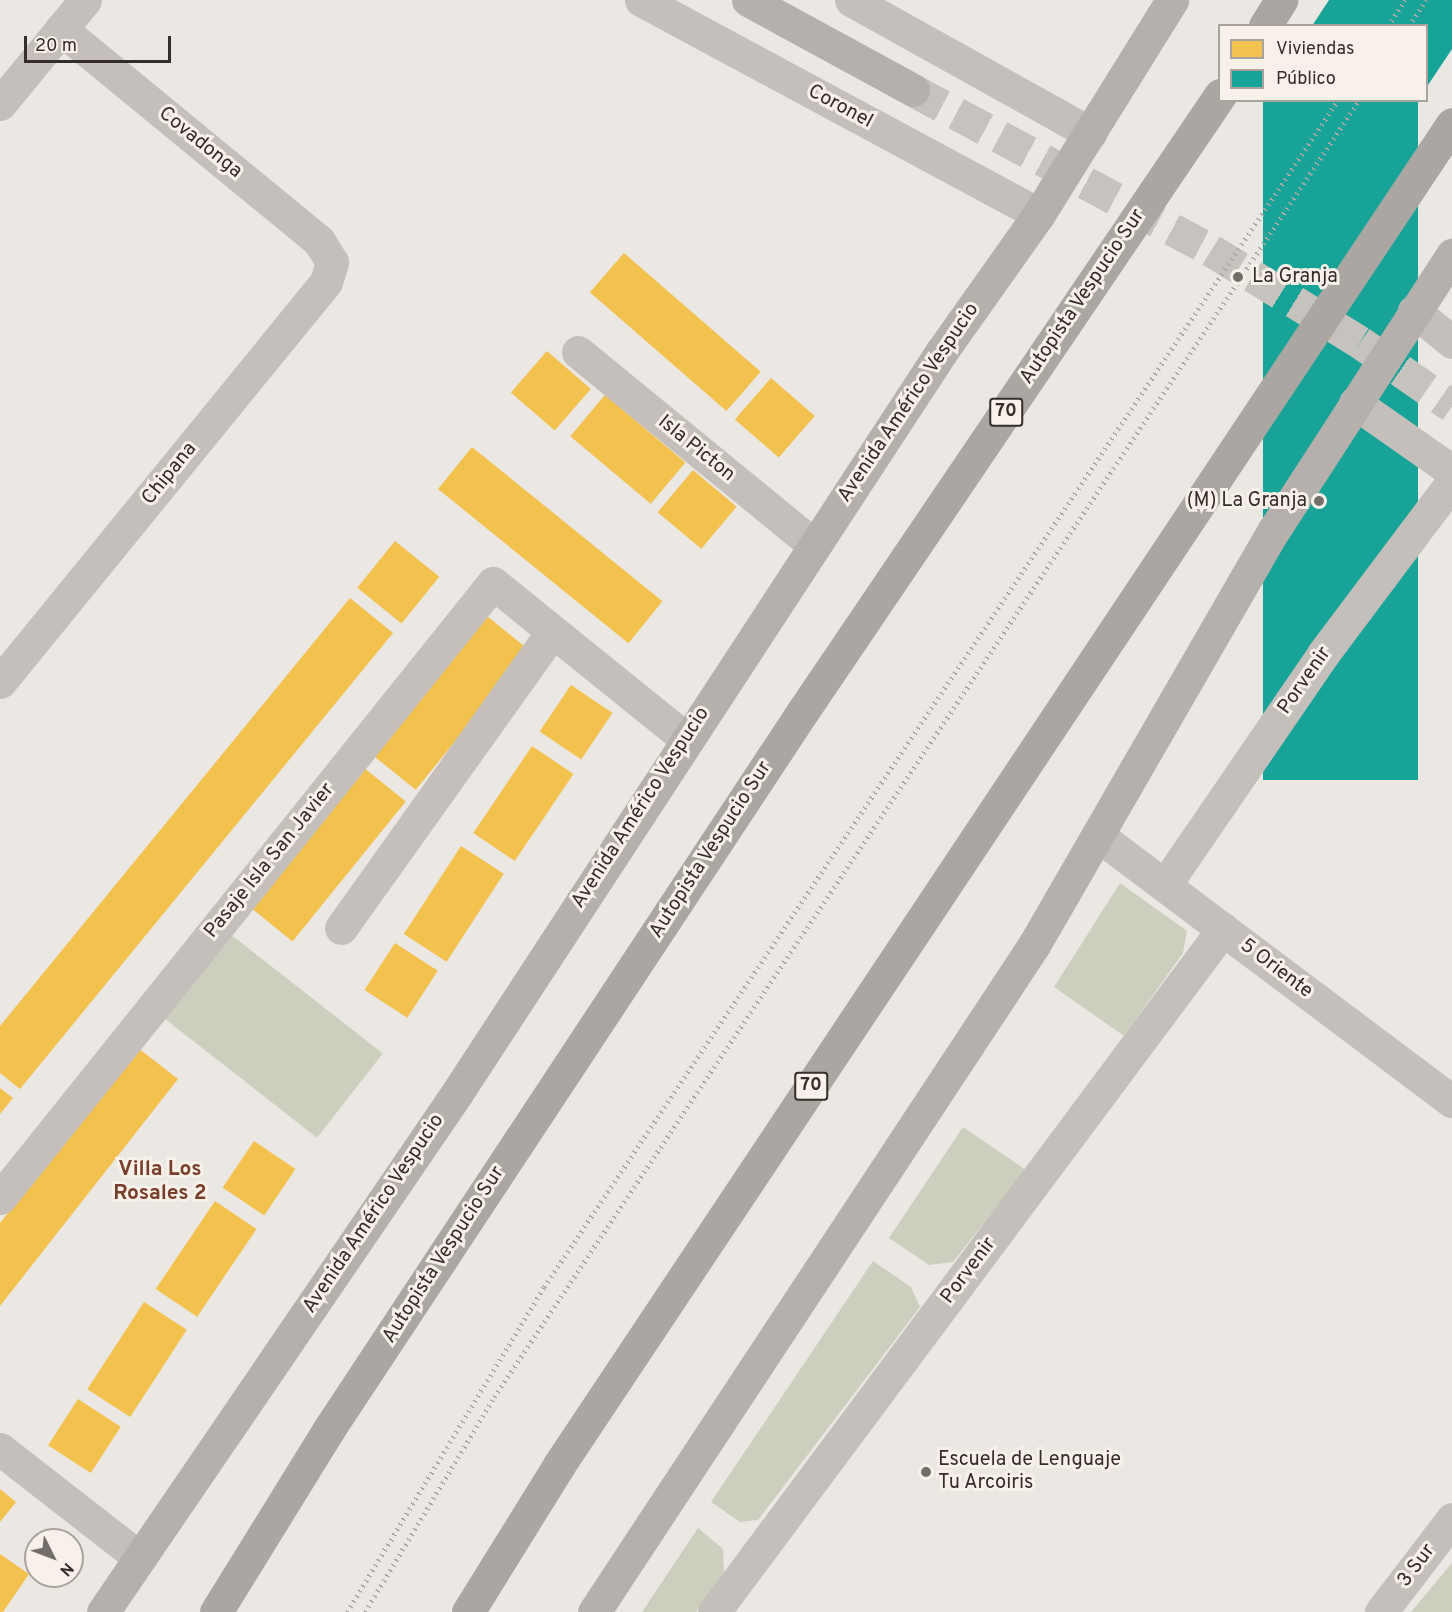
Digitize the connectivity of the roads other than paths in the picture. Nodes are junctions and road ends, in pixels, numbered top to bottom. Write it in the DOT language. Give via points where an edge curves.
graph roads {
  1 [pos="85,0"];
  2 [pos="641,0"];
  3 [pos="748,0"];
  4 [pos="852,0"];
  5 [pos="1172,0"];
  6 [pos="1281,0"];
  7 [pos="1266,24"];
  8 [pos="61,29"];
  9 [pos="913,90"];
  10 [pos="1218,98"];
  11 [pos="0,104"];
  12 [pos="1452,124"];
  13 [pos="1090,133"];
  14 [pos="1039,214"];
  15 [pos="1452,255"];
  16 [pos="332,261"];
  17 [pos="1414,311"];
  18 [pos="1452,342"];
  19 [pos="578,352"];
  20 [pos="1355,404"];
  21 [pos="1452,471"];
  22 [pos="1452,482"];
  23 [pos="814,545"];
  24 [pos="551,634"];
  25 [pos="0,682"];
  26 [pos="686,739"];
  27 [pos="1100,837"];
  28 [pos="1165,885"];
  29 [pos="341,928"];
  30 [pos="1223,929"];
  31 [pos="1452,1101"];
  32 [pos="0,1198"];
  33 [pos="0,1449"];
  34 [pos="1452,1519"];
  35 [pos="140,1558"];
  36 [pos="103,1612"];
  37 [pos="216,1612"];
  38 [pos="468,1612"];
  39 [pos="594,1612"];
  40 [pos="714,1612"];
  41 [pos="1381,1612"];
  1 -- 8 [label="street"];
  2 -- 14 [label="street, Coronel"];
  3 -- 9 [label="main road"];
  4 -- 13 [label="street"];
  5 -- 13 [label="main road, Avenida Américo Vespucio"];
  6 -- 7 [label="highway"];
  8 -- 11 [label="street"];
  8 -- 16 [label="street, Covadonga" via="320,241"];
  10 -- 37 [label="highway, Autopista Vespucio Sur / 70" via="796,721 329,1429"];
  12 -- 38 [label="highway, 70" via="566,1455"];
  13 -- 14 [label="main road, Avenida Américo Vespucio"];
  14 -- 23 [label="main road, Avenida Américo Vespucio"];
  15 -- 17 [label="main road"];
  16 -- 25 [label="street, Chipana" via="326,282"];
  17 -- 18 [label="street"];
  17 -- 20 [label="main road"];
  19 -- 23 [label="street, Isla Picton"];
  20 -- 21 [label="street"];
  20 -- 27 [label="main road" via="1274,530"];
  22 -- 28 [label="street, Porvenir" via="1323,654"];
  23 -- 26 [label="main road, Avenida Américo Vespucio"];
  24 -- 26 [label="street, Pasaje Isla San Javier"];
  24 -- 29 [label="street"];
  24 -- 32 [label="street, Pasaje Isla San Javier" via="493,583"];
  26 -- 35 [label="main road, Avenida Américo Vespucio" via="457,1093"];
  27 -- 28 [label="street, 5 Oriente"];
  27 -- 39 [label="main road"];
  28 -- 30 [label="street, 5 Oriente"];
  30 -- 31 [label="street, 5 Oriente"];
  30 -- 40 [label="street, Porvenir"];
  33 -- 35 [label="street"];
  34 -- 41 [label="street, 3 Sur"];
  35 -- 36 [label="main road, Avenida Américo Vespucio"];
}
